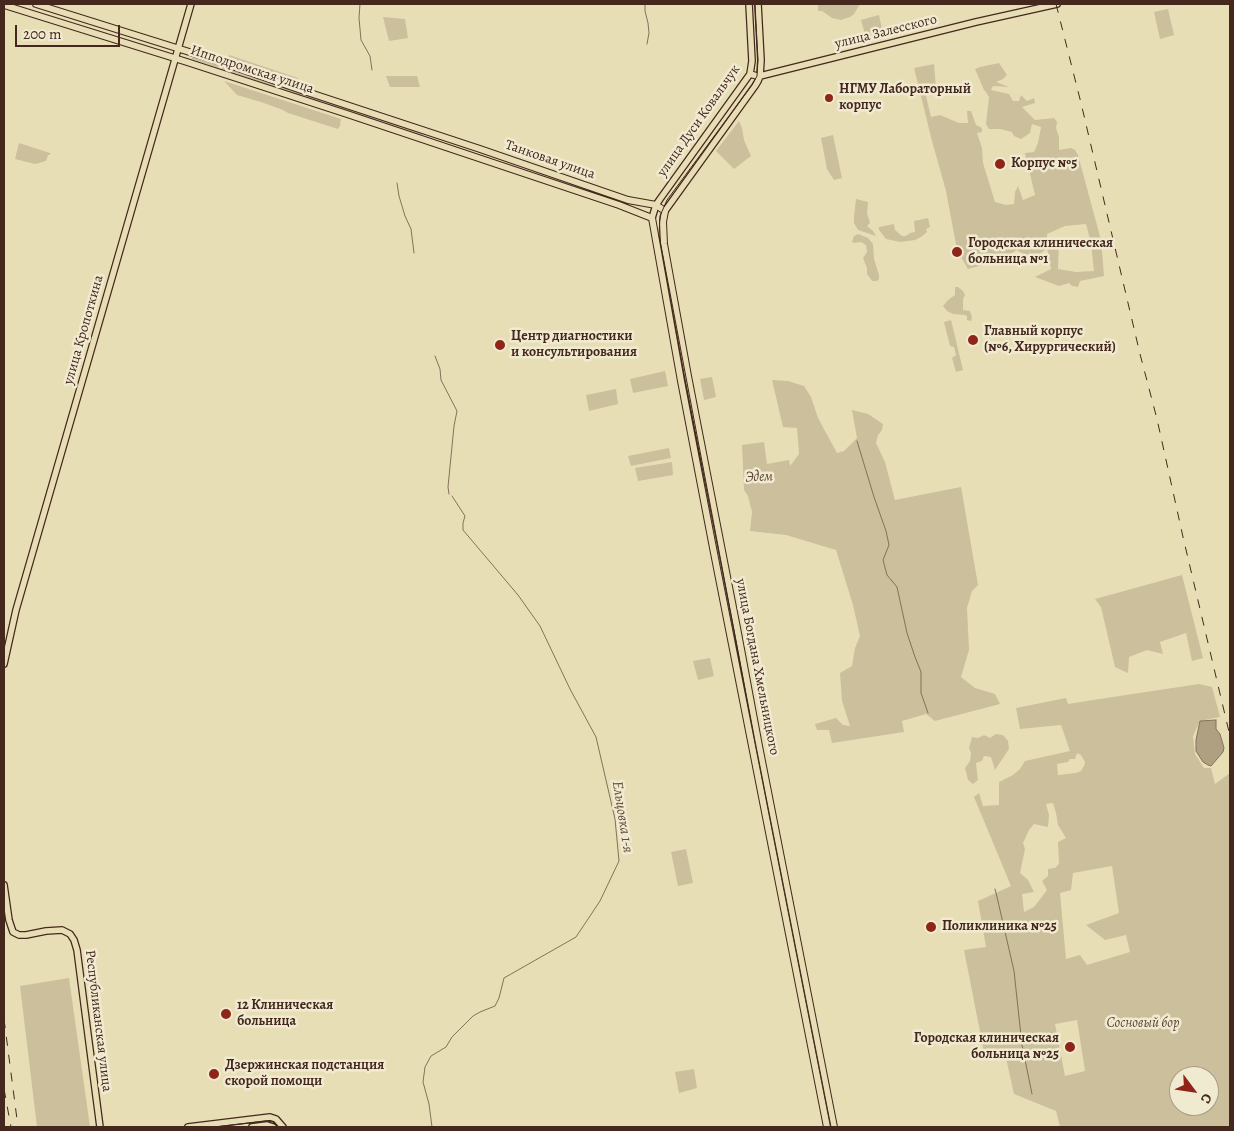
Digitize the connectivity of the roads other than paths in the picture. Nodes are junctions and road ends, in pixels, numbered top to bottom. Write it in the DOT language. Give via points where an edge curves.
graph roads {
  1 [pos="36,4"];
  2 [pos="191,4"];
  3 [pos="748,4"];
  4 [pos="758,4"];
  5 [pos="1057,4"];
  6 [pos="4,5"];
  7 [pos="178,48"];
  8 [pos="175,58"];
  9 [pos="750,74"];
  10 [pos="760,76"];
  11 [pos="426,131"];
  12 [pos="437,135"];
  13 [pos="423,139"];
  14 [pos="434,143"];
  15 [pos="484,150"];
  16 [pos="502,156"];
  17 [pos="481,160"];
  18 [pos="498,165"];
  19 [pos="656,205"];
  20 [pos="664,213"];
  21 [pos="652,218"];
  22 [pos="4,664"];
  23 [pos="4,885"];
  24 [pos="275,1119"];
  25 [pos="100,1127"];
  26 [pos="188,1127"];
  27 [pos="252,1127"];
  28 [pos="274,1127"];
  29 [pos="283,1127"];
  30 [pos="827,1127"];
  31 [pos="834,1127"];
  1 -- 7 [label="highway, Ипподромская улица"];
  2 -- 7 [label="main road, улица Кропоткина"];
  3 -- 9 [label="main road, улица Дуси Ковальчук"];
  4 -- 10 [label="main road, улица Дуси Ковальчук"];
  5 -- 10 [label="main road, улица Залесского"];
  6 -- 8 [label="highway, Ипподромская улица"];
  7 -- 8 [label="main road, улица Кропоткина"];
  7 -- 11 [label="highway, Ипподромская улица"];
  8 -- 13 [label="highway, Ипподромская улица"];
  8 -- 22 [label="main road, улица Кропоткина" via="16,610"];
  9 -- 10 [label="main road, улица Залесского"];
  9 -- 19 [label="main road, улица Дуси Ковальчук"];
  10 -- 20 [label="main road, улица Дуси Ковальчук"];
  11 -- 12 [label="highway, Ипподромская улица"];
  11 -- 13 [label="highway"];
  12 -- 15 [label="highway, Танковая улица"];
  13 -- 14 [label="highway, Ипподромская улица"];
  14 -- 17 [label="highway, Танковая улица"];
  15 -- 16 [label="highway, Танковая улица"];
  15 -- 17 [label="highway" via="485,156"];
  16 -- 18 [label="highway"];
  16 -- 19 [label="highway, Танковая улица" via="628,200"];
  17 -- 18 [label="highway, Танковая улица"];
  18 -- 21 [label="highway, Танковая улица"];
  19 -- 20 [label="highway"];
  19 -- 21 [label="main road, улица Дуси Ковальчук"];
  20 -- 21 [label="highway"];
  20 -- 31 [label="highway, улица Богдана Хмельницкого" via="662,235 688,376"];
  21 -- 30 [label="highway, улица Богдана Хмельницкого"];
  23 -- 25 [label="main road, Республиканская улица" via="13,932 26,935 56,929 70,934 74,940"];
  24 -- 26 [label="main road" via="265,1117"];
  24 -- 28 [label="main road"];
  24 -- 29 [label="main road"];
  27 -- 28 [label="main road"];
}
